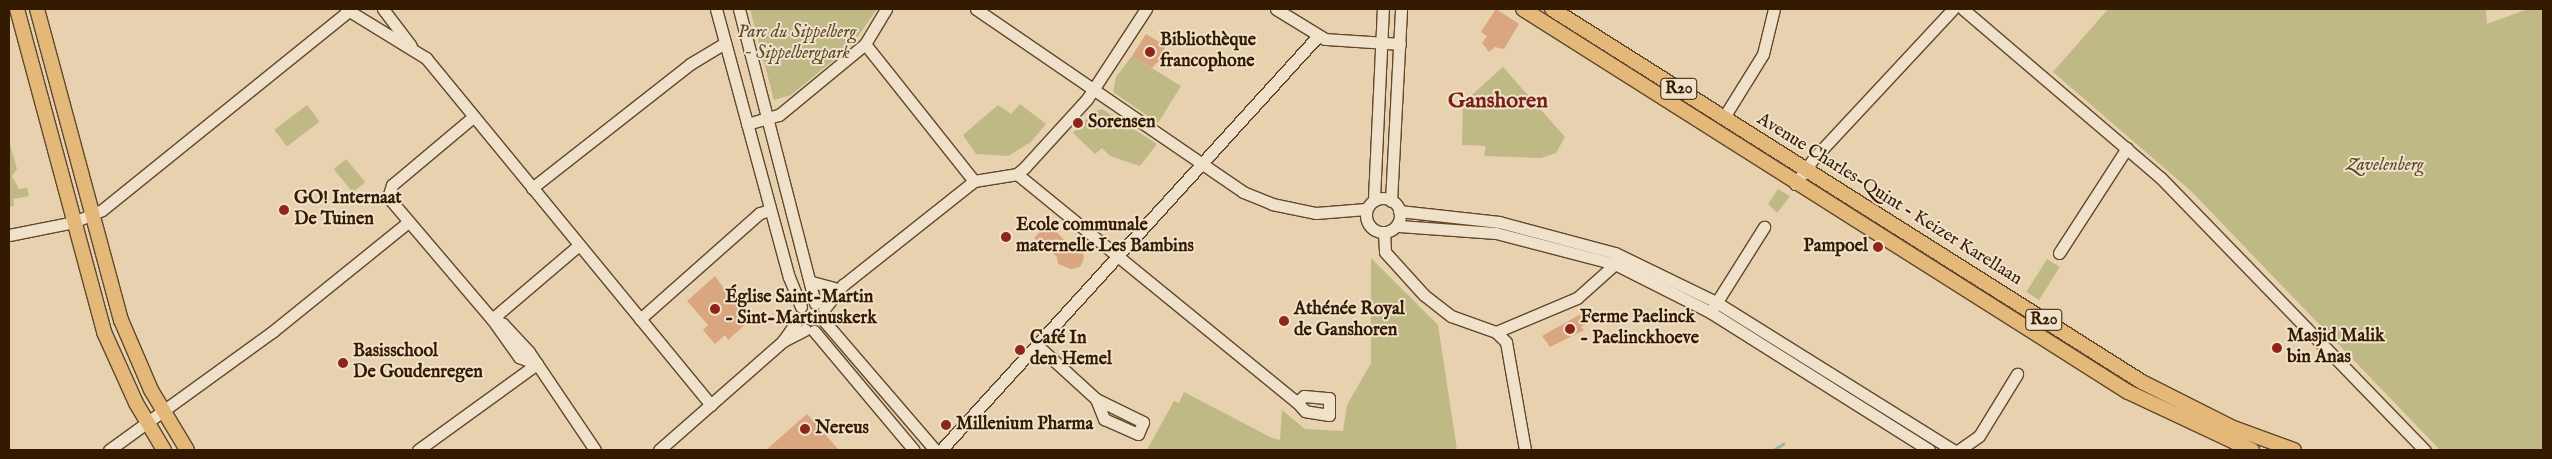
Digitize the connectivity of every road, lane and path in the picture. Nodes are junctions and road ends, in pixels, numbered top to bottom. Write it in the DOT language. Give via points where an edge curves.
graph roads {
  1 [pos="17,9"];
  2 [pos="37,9"];
  3 [pos="348,9"];
  4 [pos="384,9"];
  5 [pos="716,9"];
  6 [pos="739,9"];
  7 [pos="886,9"];
  8 [pos="976,9"];
  9 [pos="1146,9"];
  10 [pos="1276,9"];
  11 [pos="1383,9"];
  12 [pos="1401,9"];
  13 [pos="1523,9"];
  14 [pos="1552,9"];
  15 [pos="1774,9"];
  16 [pos="1953,9"];
  17 [pos="1963,9"];
  18 [pos="993,14"];
  19 [pos="1318,36"];
  20 [pos="725,43"];
  21 [pos="1381,43"];
  22 [pos="865,44"];
  23 [pos="1400,44"];
  24 [pos="411,46"];
  25 [pos="1093,90"];
  26 [pos="473,117"];
  27 [pos="768,117"];
  28 [pos="1724,117"];
  29 [pos="747,124"];
  30 [pos="2127,148"];
  31 [pos="1200,164"];
  32 [pos="1806,170"];
  33 [pos="1018,174"];
  34 [pos="974,181"];
  35 [pos="1795,184"];
  36 [pos="532,188"];
  37 [pos="1374,198"];
  38 [pos="1395,206"];
  39 [pos="1366,209"];
  40 [pos="770,210"];
  41 [pos="92,214"];
  42 [pos="74,222"];
  43 [pos="407,223"];
  44 [pos="1399,226"];
  45 [pos="1764,227"];
  46 [pos="1384,232"];
  47 [pos="9,235"];
  48 [pos="579,246"];
  49 [pos="2059,254"];
  50 [pos="1117,256"];
  51 [pos="1615,264"];
  52 [pos="812,282"];
  53 [pos="839,287"];
  54 [pos="820,306"];
  55 [pos="801,307"];
  56 [pos="1713,307"];
  57 [pos="640,318"];
  58 [pos="492,319"];
  59 [pos="825,322"];
  60 [pos="806,328"];
  61 [pos="1496,332"];
  62 [pos="1038,346"];
  63 [pos="537,364"];
  64 [pos="2018,374"];
  65 [pos="1096,399"];
  66 [pos="1298,402"];
  67 [pos="711,404"];
  68 [pos="163,412"];
  69 [pos="147,423"];
  70 [pos="109,450"];
  71 [pos="164,450"];
  72 [pos="187,450"];
  73 [pos="418,450"];
  74 [pos="595,450"];
  75 [pos="659,450"];
  76 [pos="914,450"];
  77 [pos="935,450"];
  78 [pos="941,450"];
  79 [pos="1525,450"];
  80 [pos="1929,450"];
  81 [pos="1952,450"];
  82 [pos="1959,450"];
  83 [pos="2252,450"];
  84 [pos="2294,450"];
  85 [pos="2425,450"];
  1 -- 42 [label="main road"];
  2 -- 41 [label="main road"];
  3 -- 24 [label="street"];
  3 -- 41 [label="street"];
  4 -- 24 [label="street"];
  5 -- 20 [label="street"];
  6 -- 27 [label="street"];
  7 -- 22 [label="street"];
  8 -- 18 [label="street"];
  9 -- 25 [label="street"];
  10 -- 19 [label="street"];
  11 -- 21 [label="street"];
  12 -- 23 [label="street"];
  13 -- 35 [label="main road, Avenue Charles-Quint - Keizer Karellaan / R20"];
  14 -- 28 [label="main road, Avenue Charles-Quint - Keizer Karellaan / R20"];
  15 -- 28 [label="street" via="1763,54"];
  16 -- 32 [label="street"];
  17 -- 30 [label="street"];
  18 -- 25 [label="street"];
  19 -- 21 [label="street"];
  19 -- 31 [label="street"];
  20 -- 29 [label="street"];
  20 -- 36 [label="street" via="690,64"];
  21 -- 23 [label="street"];
  21 -- 37 [label="street"];
  22 -- 27 [label="street" via="779,114"];
  22 -- 34 [label="street"];
  23 -- 38 [label="street"];
  24 -- 26 [label="street" via="426,58"];
  25 -- 31 [label="street"];
  25 -- 33 [label="street"];
  26 -- 36 [label="street"];
  26 -- 43 [label="street" via="392,185 388,197"];
  27 -- 29 [label="street"];
  27 -- 52 [label="street"];
  28 -- 32 [label="main road, Avenue Charles-Quint - Keizer Karellaan / R20"];
  29 -- 40 [label="street"];
  30 -- 49 [label="street"];
  30 -- 85 [label="street" via="2222,237"];
  31 -- 39 [label="street" via="1243,192 1272,204 1316,213"];
  31 -- 50 [label="street"];
  32 -- 35 [label="street"];
  32 -- 84 [label="main road, Avenue Charles-Quint - Keizer Karellaan / R20" via="2142,382 2231,426"];
  33 -- 34 [label="street"];
  33 -- 50 [label="street"];
  34 -- 53 [label="street"];
  35 -- 83 [label="main road, Avenue Charles-Quint - Keizer Karellaan / R20" via="2128,392"];
  36 -- 48 [label="street"];
  37 -- 38 [label="street"];
  37 -- 39 [label="street"];
  38 -- 44 [label="street"];
  38 -- 56 [label="street" via="1499,222 1573,239 1660,272"];
  39 -- 46 [label="street" via="1367,220"];
  40 -- 55 [label="street"];
  40 -- 57 [label="street" via="760,213"];
  41 -- 42 [label="street"];
  41 -- 68 [label="main road" via="124,328"];
  42 -- 47 [label="street"];
  42 -- 69 [label="main road" via="104,332"];
  43 -- 58 [label="street"];
  43 -- 68 [label="street" via="272,332"];
  44 -- 46 [label="street"];
  44 -- 51 [label="street" via="1496,233"];
  45 -- 56 [label="street"];
  46 -- 61 [label="street" via="1385,252 1424,295 1451,316"];
  48 -- 57 [label="street"];
  48 -- 58 [label="street"];
  50 -- 62 [label="street"];
  50 -- 66 [label="street"];
  51 -- 56 [label="street"];
  51 -- 61 [label="street" via="1577,298"];
  52 -- 53 [label="street"];
  52 -- 54 [label="street"];
  53 -- 54 [label="street"];
  54 -- 55 [label="street"];
  54 -- 59 [label="street"];
  55 -- 60 [label="street"];
  56 -- 80 [label="street"];
  56 -- 81 [label="street"];
  57 -- 67 [label="street"];
  58 -- 63 [label="street" via="503,324"];
  59 -- 60 [label="street"];
  59 -- 77 [label="street"];
  60 -- 67 [label="street" via="783,341"];
  60 -- 76 [label="street"];
  61 -- 79 [label="street" via="1506,342"];
  62 -- 65 [label="street"];
  62 -- 78 [label="street"];
  63 -- 73 [label="street"];
  63 -- 74 [label="street"];
  64 -- 82 [label="street" via="1979,436"];
  67 -- 75 [label="street"];
  68 -- 69 [label="street"];
  68 -- 72 [label="main road"];
  69 -- 70 [label="street"];
  69 -- 71 [label="main road"];
}
